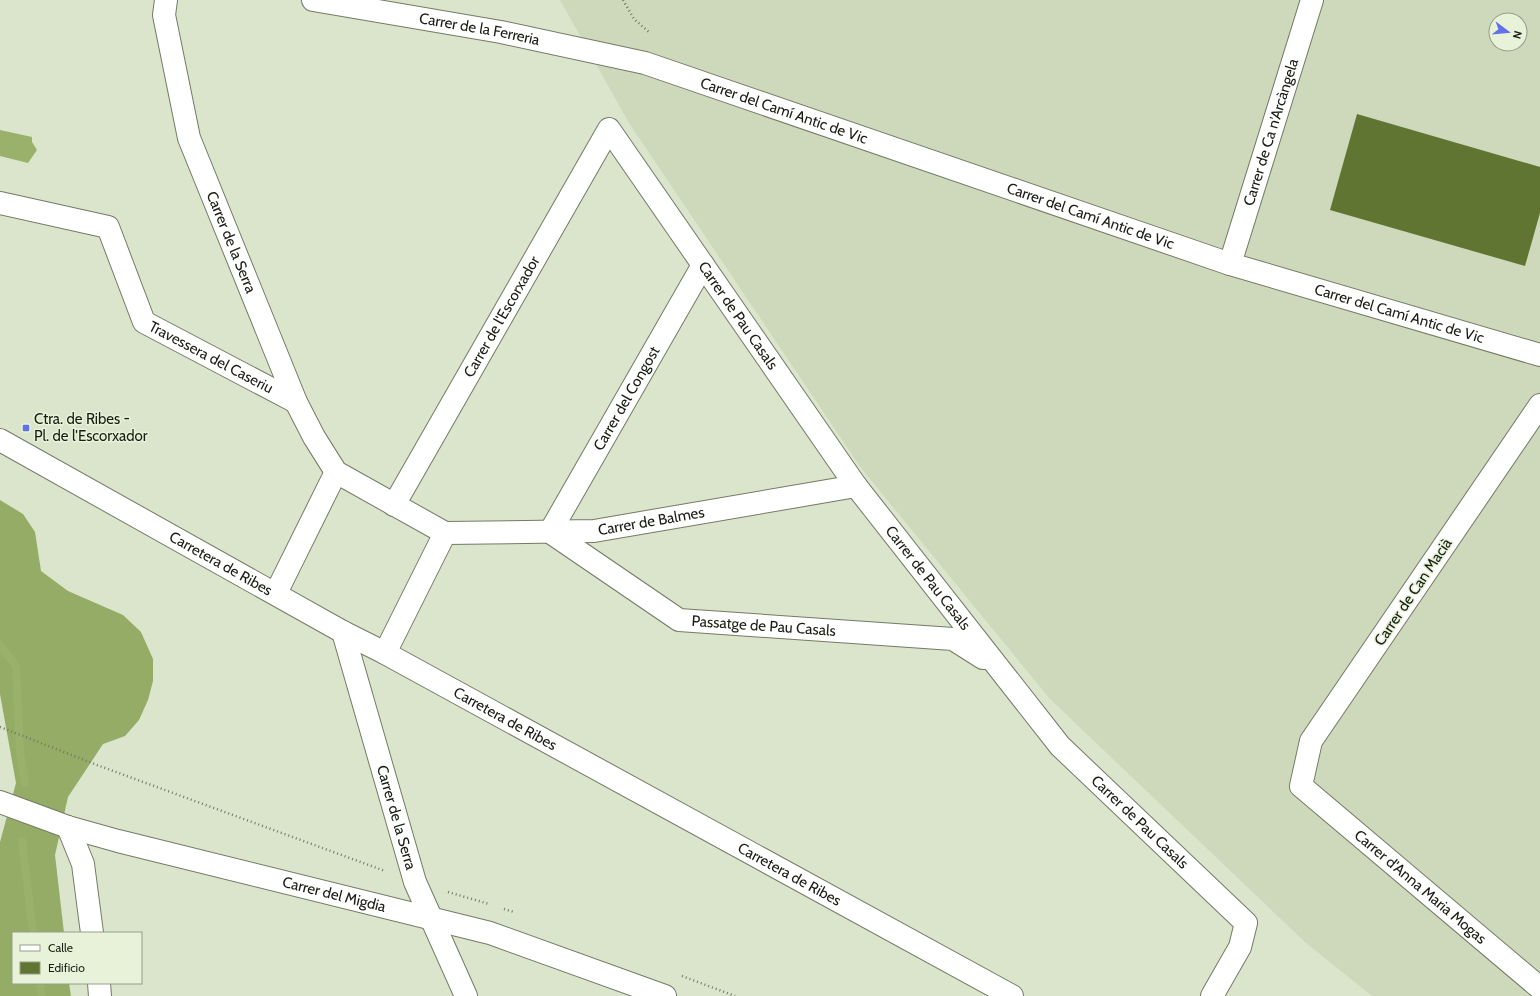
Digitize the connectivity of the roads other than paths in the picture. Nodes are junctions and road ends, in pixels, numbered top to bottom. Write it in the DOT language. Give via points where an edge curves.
graph roads {
  1 [pos="166,0"];
  2 [pos="313,0"];
  3 [pos="1312,0"];
  4 [pos="645,63"];
  5 [pos="609,129"];
  6 [pos="0,203"];
  7 [pos="1230,264"];
  8 [pos="702,265"];
  9 [pos="1540,355"];
  10 [pos="296,402"];
  11 [pos="1540,405"];
  12 [pos="0,440"];
  13 [pos="336,472"];
  14 [pos="856,486"];
  15 [pos="394,505"];
  16 [pos="550,532"];
  17 [pos="444,534"];
  18 [pos="276,594"];
  19 [pos="343,632"];
  20 [pos="385,653"];
  21 [pos="996,666"];
  22 [pos="1301,786"];
  23 [pos="0,802"];
  24 [pos="68,827"];
  25 [pos="432,920"];
  26 [pos="92,932"];
  27 [pos="99,984"];
  28 [pos="1540,988"];
  29 [pos="100,996"];
  30 [pos="466,996"];
  31 [pos="665,996"];
  32 [pos="1012,996"];
  33 [pos="1212,996"];
  1 -- 10 [label="street, Carrer de la Serra" via="164,15 189,138"];
  2 -- 4 [label="street, Carrer de la Ferreria" via="497,31"];
  3 -- 7 [label="street, Carrer de Ca n'Arcàngela"];
  4 -- 7 [label="street, Carrer del Camí Antic de Vic"];
  5 -- 8 [label="street, Carrer de Pau Casals"];
  5 -- 15 [label="street, Carrer de l'Escorxador"];
  6 -- 10 [label="street, Travessera del Caseriu" via="108,227 144,322"];
  7 -- 9 [label="street, Carrer del Camí Antic de Vic"];
  8 -- 14 [label="street, Carrer de Pau Casals"];
  8 -- 16 [label="street, Carrer del Congost"];
  10 -- 13 [label="street, Carrer de la Serra"];
  11 -- 22 [label="street, Carrer de Can Macià" via="1311,741"];
  12 -- 18 [label="street, Carretera de Ribes"];
  13 -- 15 [label="street"];
  13 -- 18 [label="street"];
  14 -- 16 [label="street, Carrer de Balmes" via="594,532"];
  14 -- 21 [label="street, Carrer de Pau Casals"];
  15 -- 17 [label="street"];
  16 -- 17 [label="street, Carrer de Balmes"];
  16 -- 21 [label="street, Passatge de Pau Casals" via="679,620 953,639"];
  17 -- 20 [label="street"];
  18 -- 19 [label="street, Carretera de Ribes"];
  19 -- 20 [label="street, Carretera de Ribes"];
  19 -- 25 [label="street, Carrer de la Serra" via="414,882"];
  20 -- 32 [label="street, Carretera de Ribes"];
  21 -- 33 [label="street, Carrer de Pau Casals" via="1060,746 1246,923 1240,947"];
  22 -- 28 [label="street, Carrer d'Anna Maria Mogas"];
  23 -- 24 [label="street, Carrer del Migdia"];
  24 -- 25 [label="street, Carrer del Migdia"];
  24 -- 26 [label="street" via="83,864"];
  25 -- 30 [label="street, Carrer de la Serra"];
  25 -- 31 [label="street, Carrer del Migdia" via="490,933"];
  27 -- 29 [label="street"];
}
